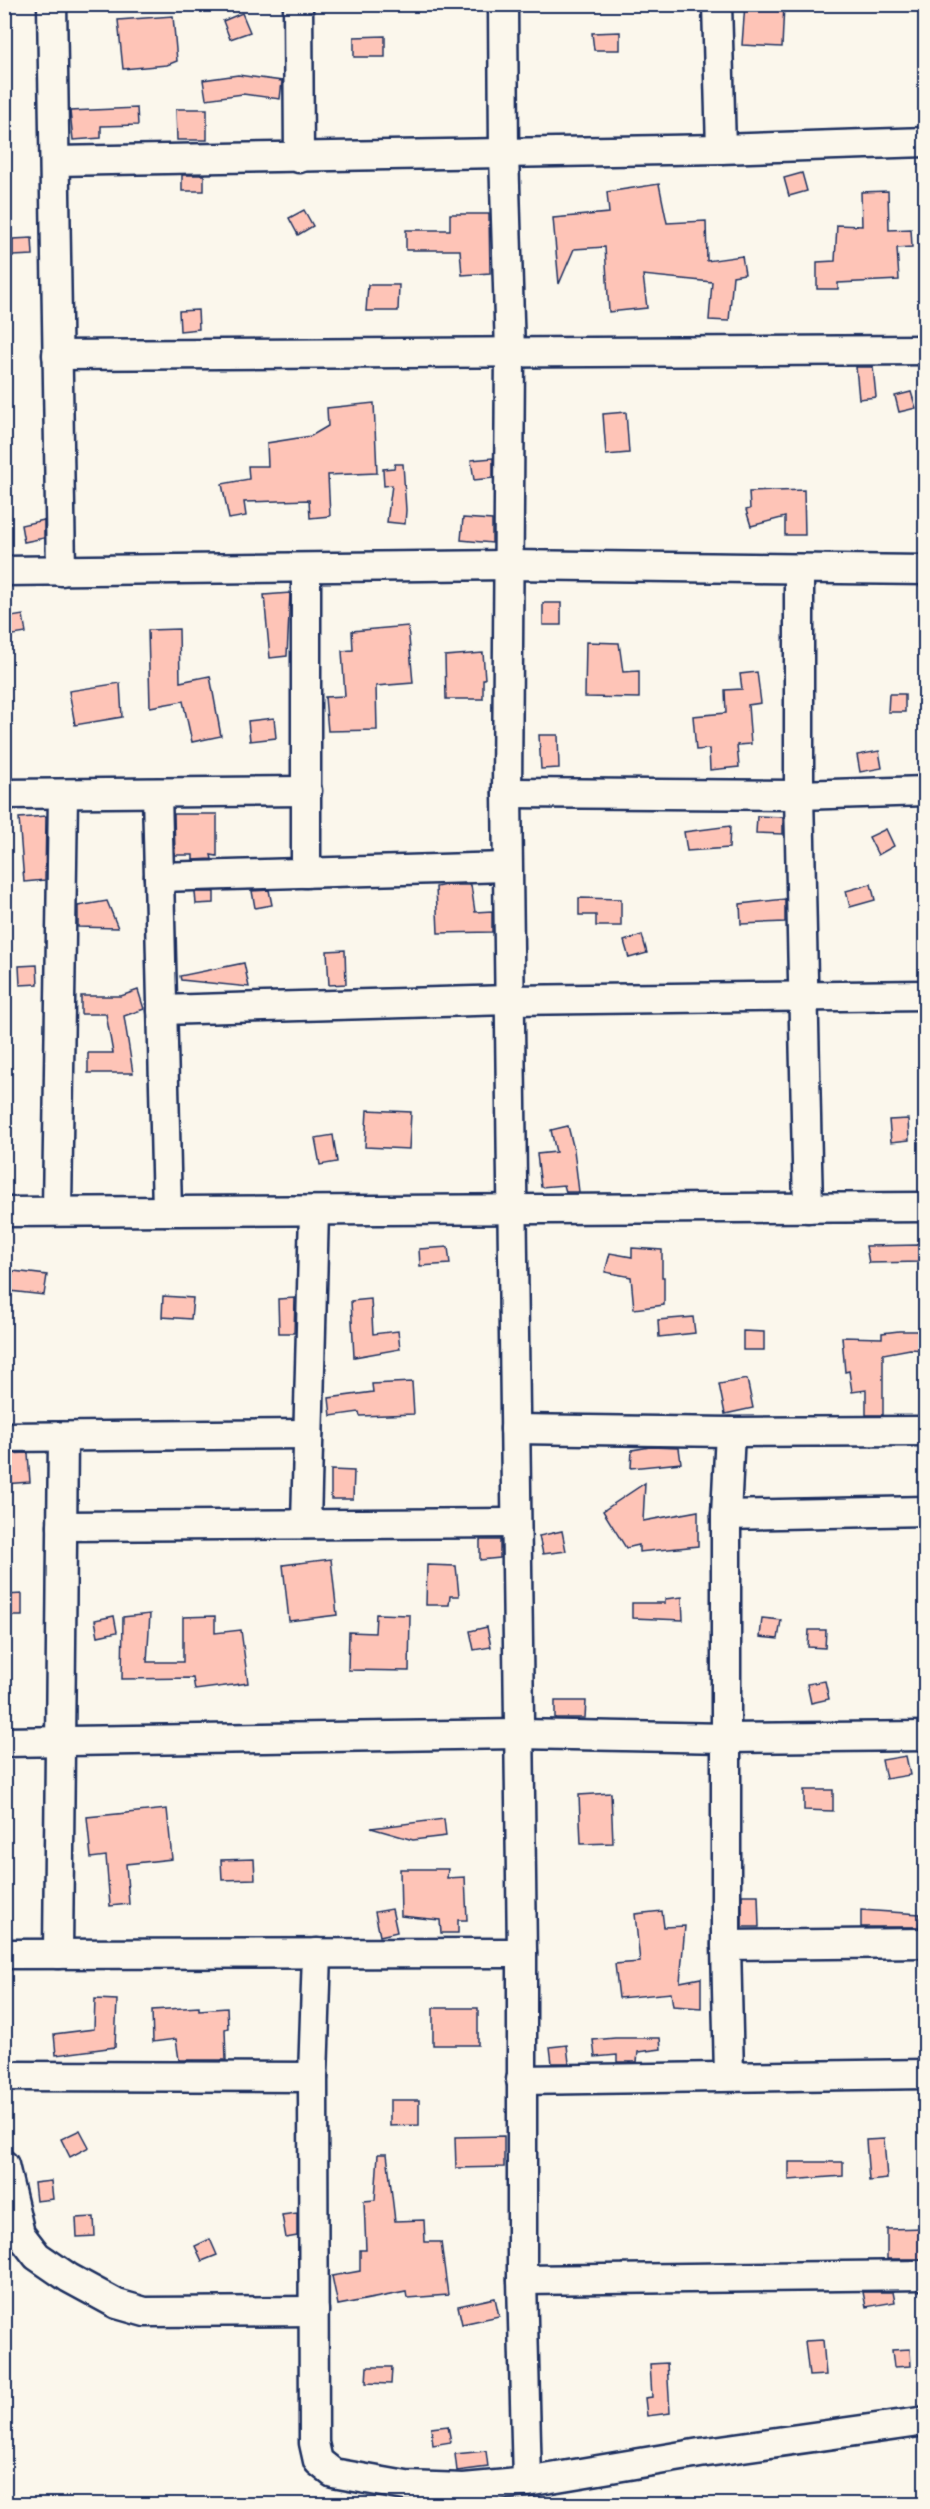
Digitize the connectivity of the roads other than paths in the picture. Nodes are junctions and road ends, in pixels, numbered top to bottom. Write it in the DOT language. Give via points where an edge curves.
graph roads {
  1 [pos="52,4"];
  2 [pos="298,4"];
  3 [pos="503,4"];
  4 [pos="717,4"];
  5 [pos="926,142"];
  6 [pos="721,149"];
  7 [pos="504,153"];
  8 [pos="299,158"];
  9 [pos="55,161"];
  10 [pos="926,350"];
  11 [pos="510,352"];
  12 [pos="57,355"];
  13 [pos="509,565"];
  14 [pos="306,568"];
  15 [pos="799,570"];
  16 [pos="926,570"];
  17 [pos="4,571"];
  18 [pos="61,571"];
  19 [pos="307,791"];
  20 [pos="926,791"];
  21 [pos="157,793"];
  22 [pos="4,794"];
  23 [pos="63,794"];
  24 [pos="507,794"];
  25 [pos="799,795"];
  26 [pos="507,867"];
  27 [pos="306,873"];
  28 [pos="159,877"];
  29 [pos="926,995"];
  30 [pos="803,997"];
  31 [pos="509,1000"];
  32 [pos="162,1010"];
  33 [pos="808,1208"];
  34 [pos="926,1208"];
  35 [pos="314,1210"];
  36 [pos="511,1210"];
  37 [pos="57,1211"];
  38 [pos="167,1211"];
  39 [pos="4,1212"];
  40 [pos="514,1429"];
  41 [pos="926,1431"];
  42 [pos="730,1432"];
  43 [pos="308,1434"];
  44 [pos="4,1437"];
  45 [pos="63,1437"];
  46 [pos="926,1511"];
  47 [pos="726,1515"];
  48 [pos="514,1523"];
  49 [pos="306,1524"];
  50 [pos="62,1526"];
  51 [pos="519,1734"];
  52 [pos="926,1736"];
  53 [pos="727,1738"];
  54 [pos="61,1741"];
  55 [pos="4,1742"];
  56 [pos="926,1943"];
  57 [pos="726,1945"];
  58 [pos="317,1953"];
  59 [pos="522,1953"];
  60 [pos="4,1954"];
  61 [pos="58,1954"];
  62 [pos="926,2074"];
  63 [pos="4,2076"];
  64 [pos="729,2076"];
  65 [pos="313,2077"];
  66 [pos="521,2080"];
  67 [pos="4,2165"];
  68 [pos="926,2275"];
  69 [pos="522,2280"];
  70 [pos="314,2311"];
  71 [pos="926,2421"];
  72 [pos="527,2482"];
  1 -- 9 [label="street"];
  2 -- 8 [label="street"];
  3 -- 7 [label="street"];
  4 -- 6 [label="street"];
  5 -- 6 [label="street"];
  6 -- 7 [label="street"];
  7 -- 8 [label="street"];
  7 -- 11 [label="street"];
  8 -- 9 [label="street"];
  9 -- 12 [label="street"];
  10 -- 11 [label="street"];
  11 -- 12 [label="street"];
  11 -- 13 [label="street"];
  12 -- 18 [label="street"];
  13 -- 14 [label="street"];
  13 -- 15 [label="street"];
  13 -- 24 [label="street"];
  14 -- 18 [label="street"];
  14 -- 19 [label="street"];
  15 -- 16 [label="street"];
  15 -- 25 [label="street"];
  17 -- 18 [label="street"];
  19 -- 21 [label="street"];
  19 -- 27 [label="street"];
  20 -- 25 [label="street"];
  21 -- 23 [label="street"];
  21 -- 28 [label="street"];
  22 -- 23 [label="street"];
  23 -- 37 [label="street"];
  24 -- 25 [label="street"];
  24 -- 26 [label="street"];
  25 -- 30 [label="street"];
  26 -- 27 [label="street"];
  26 -- 31 [label="street"];
  27 -- 28 [label="street"];
  28 -- 32 [label="street"];
  29 -- 30 [label="street"];
  30 -- 31 [label="street"];
  30 -- 33 [label="street"];
  31 -- 32 [label="street"];
  31 -- 36 [label="street"];
  32 -- 38 [label="street"];
  33 -- 34 [label="street"];
  33 -- 36 [label="street"];
  35 -- 36 [label="street"];
  35 -- 38 [label="street"];
  35 -- 43 [label="street"];
  36 -- 40 [label="street"];
  37 -- 38 [label="street"];
  37 -- 39 [label="street"];
  40 -- 42 [label="street"];
  40 -- 48 [label="street"];
  41 -- 42 [label="street"];
  42 -- 47 [label="street"];
  43 -- 45 [label="street"];
  43 -- 49 [label="street"];
  44 -- 45 [label="street"];
  45 -- 50 [label="street"];
  46 -- 47 [label="street"];
  47 -- 53 [label="street"];
  48 -- 49 [label="street"];
  48 -- 51 [label="street"];
  49 -- 50 [label="street"];
  50 -- 54 [label="street"];
  51 -- 53 [label="street"];
  51 -- 54 [label="street"];
  51 -- 59 [label="street"];
  52 -- 53 [label="street"];
  53 -- 57 [label="street"];
  54 -- 55 [label="street"];
  54 -- 61 [label="street"];
  56 -- 57 [label="street"];
  57 -- 64 [label="street"];
  58 -- 59 [label="street"];
  58 -- 61 [label="street"];
  58 -- 65 [label="street"];
  59 -- 66 [label="street"];
  60 -- 61 [label="street"];
  62 -- 64 [label="street"];
  63 -- 65 [label="street"];
  64 -- 66 [label="street"];
  65 -- 70 [label="street"];
  66 -- 69 [label="street"];
  67 -- 70 [label="street" via="20,2234 37,2256 117,2304 145,2312"];
  68 -- 69 [label="street"];
  69 -- 72 [label="street"];
  70 -- 72 [label="street" via="314,2443 318,2461 333,2473 406,2486 464,2488"];
  71 -- 72 [label="street"];
}
